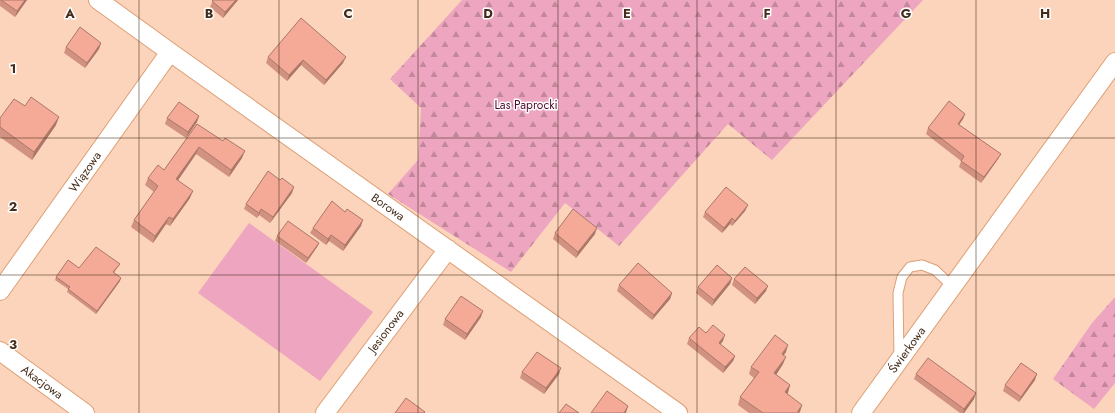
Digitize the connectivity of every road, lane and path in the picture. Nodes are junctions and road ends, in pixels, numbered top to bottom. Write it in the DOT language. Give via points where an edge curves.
graph roads {
  1 [pos="98,0"];
  2 [pos="170,52"];
  3 [pos="1115,62"];
  4 [pos="448,249"];
  5 [pos="953,287"];
  6 [pos="0,291"];
  7 [pos="0,351"];
  8 [pos="900,360"];
  9 [pos="85,413"];
  10 [pos="325,413"];
  11 [pos="678,413"];
  12 [pos="861,413"];
  1 -- 2 [label="street, Borowa"];
  2 -- 4 [label="street, Borowa"];
  2 -- 6 [label="street, Wiązowa"];
  3 -- 5 [label="street, Świerkowa"];
  4 -- 10 [label="street, Jesionowa"];
  4 -- 11 [label="street, Borowa"];
  5 -- 8 [label="street, Świerkowa"];
  5 -- 8 [label="lane" via="935,270 922,265 910,267 902,277 898,294"];
  7 -- 9 [label="street, Akacjowa"];
  8 -- 12 [label="street, Świerkowa"];
}
